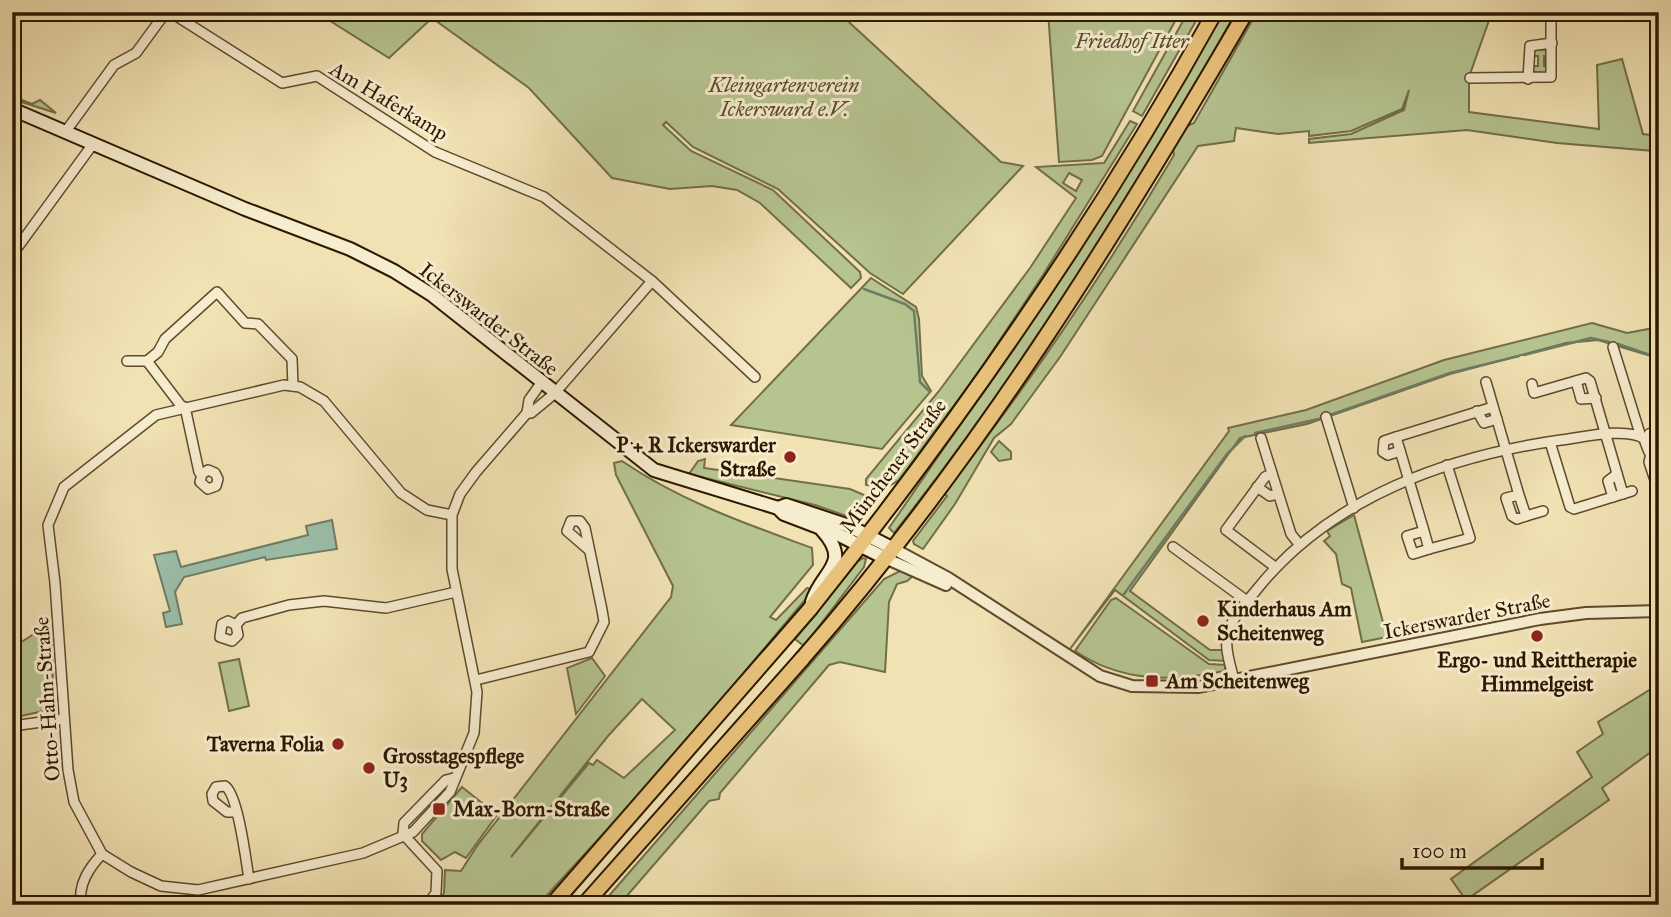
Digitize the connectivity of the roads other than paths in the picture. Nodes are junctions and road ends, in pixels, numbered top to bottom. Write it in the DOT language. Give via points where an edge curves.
graph roads {
  1 [pos="1215,12"];
  2 [pos="1246,12"];
  3 [pos="1551,12"];
  4 [pos="1552,43"];
  5 [pos="1470,78"];
  6 [pos="1528,79"];
  7 [pos="12,109"];
  8 [pos="65,131"];
  9 [pos="93,144"];
  10 [pos="12,255"];
  11 [pos="652,281"];
  12 [pos="1613,347"];
  13 [pos="127,361"];
  14 [pos="147,361"];
  15 [pos="755,377"];
  16 [pos="1576,381"];
  17 [pos="1486,382"];
  18 [pos="541,383"];
  19 [pos="1532,384"];
  20 [pos="293,386"];
  21 [pos="554,394"];
  22 [pos="1596,398"];
  23 [pos="184,407"];
  24 [pos="1493,407"];
  25 [pos="1477,411"];
  26 [pos="527,413"];
  27 [pos="1326,417"];
  28 [pos="1497,419"];
  29 [pos="1659,430"];
  30 [pos="1605,435"];
  31 [pos="1396,437"];
  32 [pos="1261,438"];
  33 [pos="1643,438"];
  34 [pos="1550,442"];
  35 [pos="1400,451"];
  36 [pos="1506,451"];
  37 [pos="1655,455"];
  38 [pos="1447,465"];
  39 [pos="202,474"];
  40 [pos="1272,474"];
  41 [pos="1617,474"];
  42 [pos="1408,480"];
  43 [pos="1257,487"];
  44 [pos="1655,487"];
  45 [pos="1278,494"];
  46 [pos="1613,497"];
  47 [pos="778,508"];
  48 [pos="1354,508"];
  49 [pos="1543,511"];
  50 [pos="452,515"];
  51 [pos="820,528"];
  52 [pos="1424,531"];
  53 [pos="865,541"];
  54 [pos="1299,544"];
  55 [pos="1172,547"];
  56 [pos="1429,549"];
  57 [pos="589,550"];
  58 [pos="888,553"];
  59 [pos="1275,567"];
  60 [pos="456,592"];
  61 [pos="1247,601"];
  62 [pos="810,609"];
  63 [pos="1659,611"];
  64 [pos="236,625"];
  65 [pos="476,680"];
  66 [pos="1234,680"];
  67 [pos="64,719"];
  68 [pos="12,726"];
  69 [pos="236,812"];
  70 [pos="402,834"];
  71 [pos="102,854"];
  72 [pos="249,880"];
  73 [pos="81,905"];
  74 [pos="427,905"];
  75 [pos="552,905"];
  76 [pos="584,905"];
  1 -- 53 [label="main road, Münchener Straße" via="1149,128 1052,281"];
  2 -- 58 [label="main road" via="1062,310"];
  3 -- 4 [label="street"];
  4 -- 6 [label="street" via="1530,46"];
  4 -- 6 [label="street" via="1551,77"];
  5 -- 6 [label="street"];
  7 -- 8 [label="main road, Ickerswarder Straße"];
  8 -- 9 [label="main road, Ickerswarder Straße"];
  8 -- 11 [label="street, Am Haferkamp" via="114,65 136,53 170,12 282,83 317,76 435,152 544,197"];
  9 -- 10 [label="street"];
  9 -- 18 [label="main road, Ickerswarder Straße" via="350,248 394,271 432,295"];
  11 -- 15 [label="street, Am Haferkamp"];
  11 -- 21 [label="street"];
  12 -- 33 [label="street"];
  13 -- 14 [label="street"];
  14 -- 20 [label="street" via="217,292 245,323 258,324 292,359"];
  14 -- 23 [label="street"];
  16 -- 19 [label="street" via="1535,393"];
  16 -- 22 [label="street" via="1590,381"];
  16 -- 22 [label="street" via="1581,399"];
  17 -- 24 [label="street"];
  18 -- 21 [label="main road, Ickerswarder Straße"];
  18 -- 26 [label="street" via="528,400"];
  20 -- 23 [label="street, Otto-Hahn-Straße"];
  20 -- 50 [label="street" via="324,401 401,493 427,510"];
  21 -- 26 [label="street"];
  21 -- 47 [label="main road, Ickerswarder Straße" via="654,470"];
  22 -- 30 [label="street"];
  23 -- 39 [label="street"];
  23 -- 67 [label="street, Otto-Hahn-Straße" via="156,415 64,487 53,506 47,541 55,583"];
  24 -- 25 [label="street"];
  24 -- 28 [label="street"];
  25 -- 28 [label="street" via="1484,423"];
  25 -- 31 [label="street"];
  26 -- 50 [label="street" via="476,472"];
  27 -- 48 [label="street"];
  28 -- 36 [label="street"];
  29 -- 33 [label="street"];
  30 -- 33 [label="street"];
  30 -- 34 [label="street"];
  30 -- 41 [label="street"];
  31 -- 35 [label="street"];
  31 -- 35 [label="street" via="1381,444 1388,455"];
  32 -- 40 [label="street"];
  33 -- 37 [label="street"];
  34 -- 36 [label="street"];
  34 -- 46 [label="street" via="1570,507"];
  35 -- 42 [label="street"];
  36 -- 38 [label="street"];
  36 -- 49 [label="street" via="1526,516"];
  37 -- 44 [label="street" via="1649,462"];
  38 -- 42 [label="street"];
  38 -- 56 [label="street" via="1470,538"];
  40 -- 43 [label="street"];
  40 -- 45 [label="street"];
  41 -- 46 [label="street" via="1608,481"];
  41 -- 46 [label="street" via="1628,492"];
  42 -- 48 [label="street"];
  42 -- 52 [label="street"];
  43 -- 45 [label="street" via="1270,496"];
  43 -- 59 [label="street" via="1226,530"];
  45 -- 54 [label="street" via="1291,534"];
  47 -- 51 [label="main road, Ickerswarder Straße"];
  47 -- 53 [label="main road, Ickerswarder Straße" via="786,505"];
  48 -- 54 [label="street"];
  50 -- 60 [label="street"];
  51 -- 53 [label="main road, Ickerswarder Straße"];
  51 -- 62 [label="main road" via="833,545 836,560"];
  52 -- 56 [label="street"];
  52 -- 56 [label="street" via="1407,536 1413,554"];
  53 -- 58 [label="main road, Ickerswarder Straße"];
  53 -- 62 [label="main road, Münchener Straße"];
  54 -- 59 [label="street"];
  55 -- 61 [label="street"];
  57 -- 65 [label="street" via="604,622 589,652"];
  58 -- 66 [label="street, Ickerswarder Straße" via="948,578 1081,666 1113,681 1188,689"];
  58 -- 76 [label="main road" via="802,659"];
  59 -- 61 [label="street"];
  60 -- 64 [label="street" via="386,608 300,603 242,618"];
  60 -- 65 [label="street"];
  61 -- 66 [label="street" via="1227,635"];
  62 -- 75 [label="main road, Münchener Straße"];
  63 -- 66 [label="street, Ickerswarder Straße" via="1540,619"];
  65 -- 70 [label="street" via="474,733 454,778 446,779 404,823"];
  67 -- 68 [label="street"];
  67 -- 71 [label="street, Otto-Hahn-Straße" via="74,802"];
  69 -- 72 [label="street"];
  70 -- 72 [label="street" via="363,853"];
  70 -- 74 [label="street" via="437,872 436,893"];
  71 -- 72 [label="street" via="171,888 198,890"];
  71 -- 73 [label="street" via="89,868"];
}
